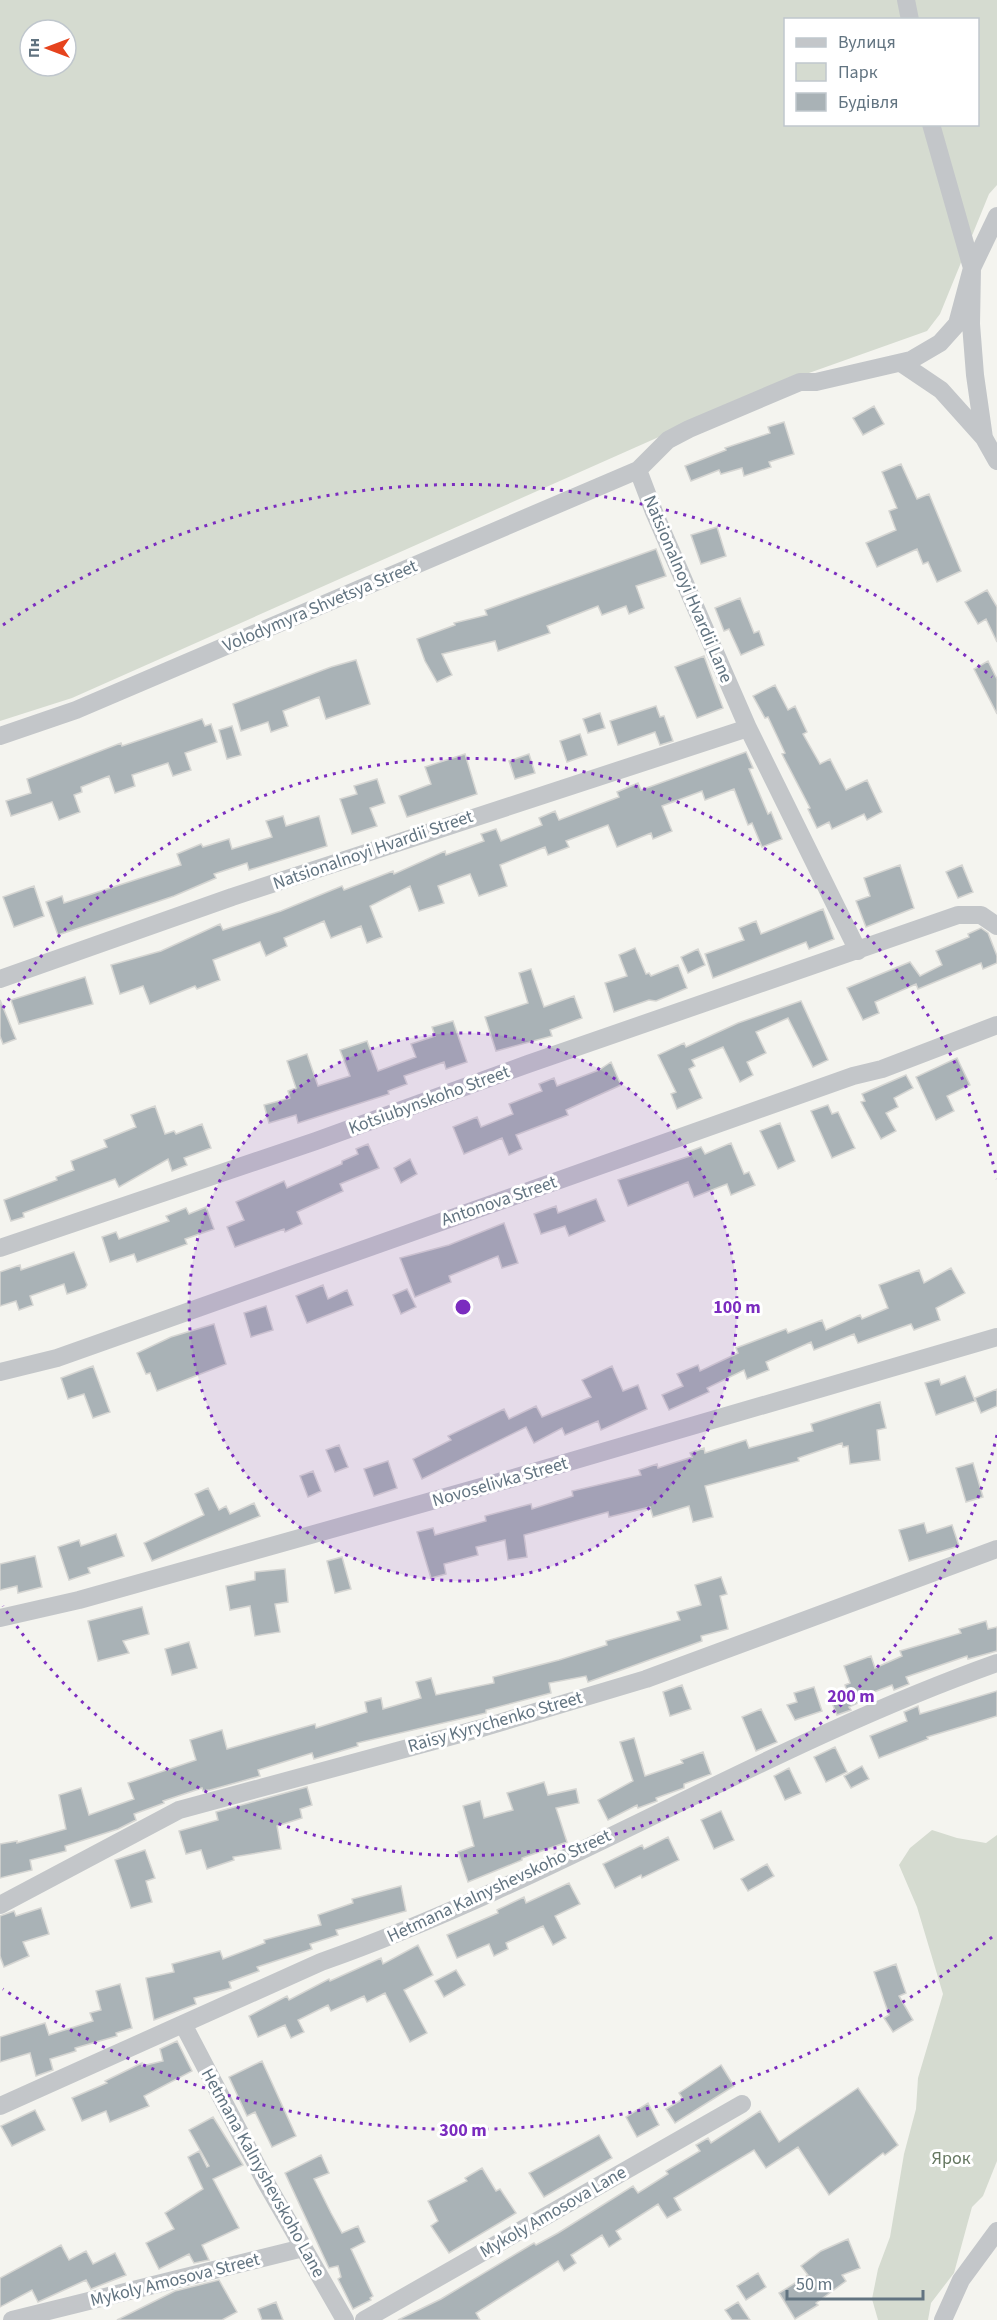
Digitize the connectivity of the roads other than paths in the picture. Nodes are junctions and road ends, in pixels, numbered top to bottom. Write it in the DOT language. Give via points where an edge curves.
graph roads {
  1 [pos="906,0"];
  2 [pos="910,18"];
  3 [pos="933,126"];
  4 [pos="997,216"];
  5 [pos="972,268"];
  6 [pos="901,363"];
  7 [pos="984,438"];
  8 [pos="997,461"];
  9 [pos="638,470"];
  10 [pos="748,728"];
  11 [pos="0,736"];
  12 [pos="997,926"];
  13 [pos="858,951"];
  14 [pos="0,979"];
  15 [pos="997,1025"];
  16 [pos="0,1248"];
  17 [pos="997,1336"];
  18 [pos="0,1372"];
  19 [pos="997,1549"];
  20 [pos="0,1618"];
  21 [pos="997,1663"];
  22 [pos="0,1905"];
  23 [pos="183,2024"];
  24 [pos="742,2104"];
  25 [pos="0,2106"];
  26 [pos="997,2231"];
  27 [pos="303,2248"];
  28 [pos="12,2320"];
  29 [pos="345,2320"];
  30 [pos="364,2320"];
  31 [pos="943,2320"];
  1 -- 2 [label="street"];
  3 -- 5 [label="street"];
  4 -- 5 [label="street"];
  5 -- 6 [label="street" via="957,324 940,343"];
  5 -- 7 [label="street" via="971,324"];
  6 -- 7 [label="street" via="941,390"];
  6 -- 9 [label="street" via="800,382 668,440"];
  7 -- 8 [label="street"];
  9 -- 10 [label="street, Natsionalnoyi Hvardii Lane"];
  9 -- 11 [label="street, Volodymyra Shvetsya Street" via="76,710"];
  10 -- 13 [label="street, Natsionalnoyi Hvardii Lane"];
  10 -- 14 [label="street, Natsionalnoyi Hvardii Street" via="276,882"];
  12 -- 13 [label="street, Kotsiubynskoho Street" via="981,915 958,915"];
  13 -- 16 [label="street, Kotsiubynskoho Street"];
  15 -- 18 [label="street, Antonova Street" via="882,1069 68,1354"];
  17 -- 20 [label="street, Novoselivka Street" via="517,1477"];
  19 -- 22 [label="street, Raisy Kyrychenko Street" via="646,1679 179,1810"];
  21 -- 23 [label="street, Hetmana Kalnyshevskoho Street" via="882,1707 468,1902"];
  23 -- 25 [label="street, Hetmana Kalnyshevskoho Street"];
  23 -- 27 [label="street, Hetmana Kalnyshevskoho Lane" via="230,2119"];
  24 -- 30 [label="street, Mykoly Amosova Lane"];
  26 -- 31 [label="street" via="961,2280"];
  27 -- 28 [label="street, Mykoly Amosova Street"];
  27 -- 29 [label="street, Hetmana Kalnyshevskoho Lane"];
}
